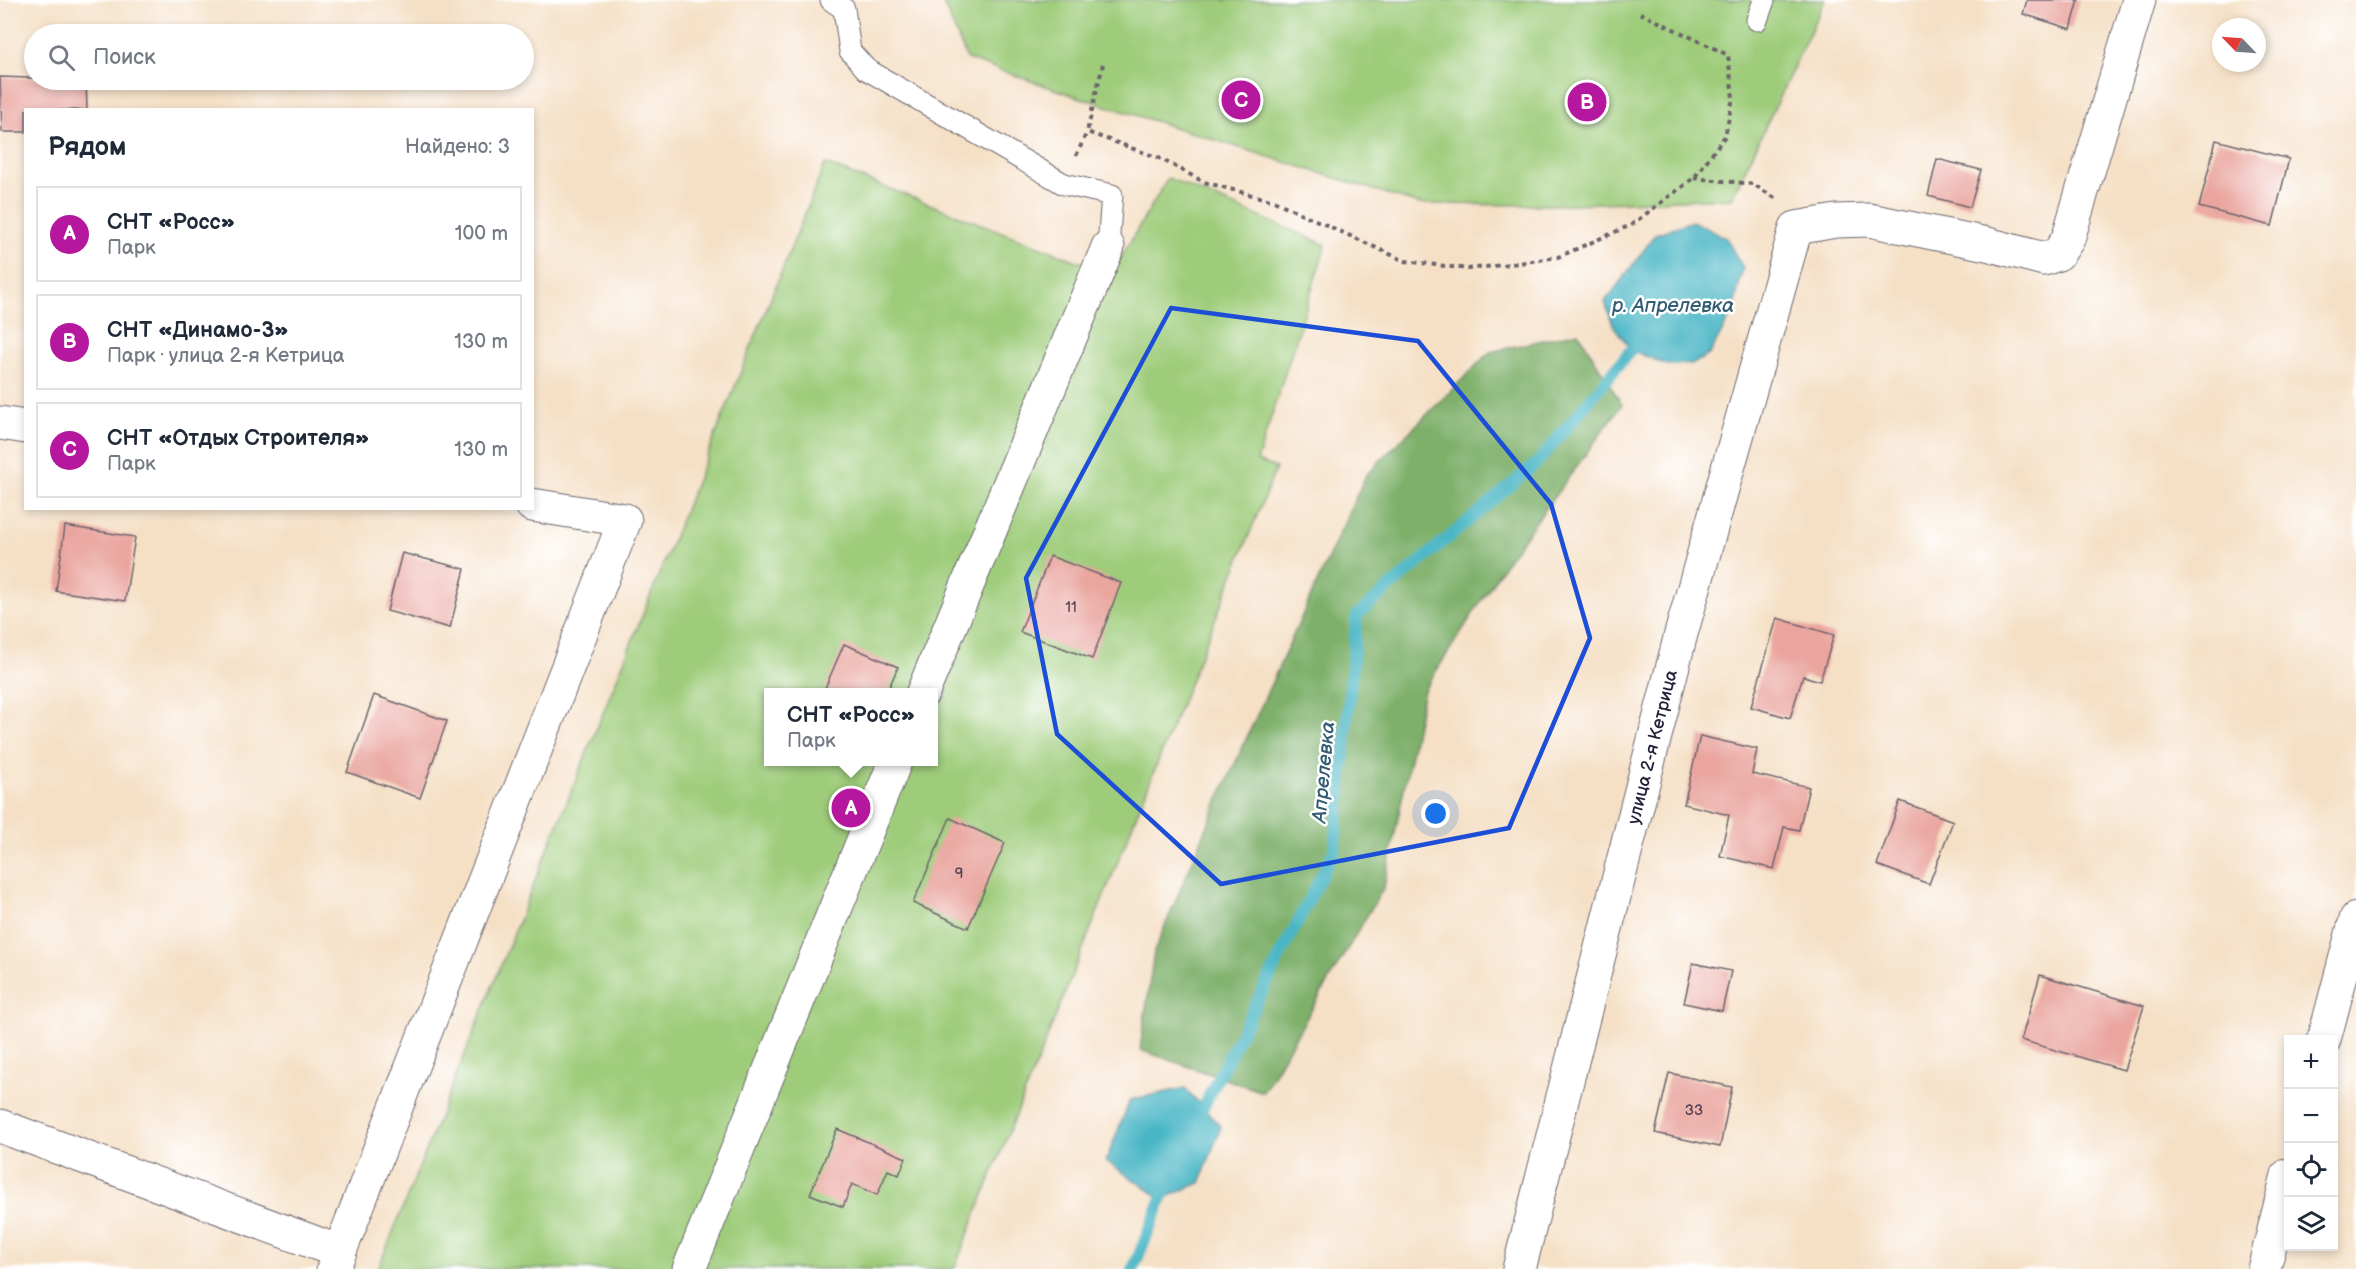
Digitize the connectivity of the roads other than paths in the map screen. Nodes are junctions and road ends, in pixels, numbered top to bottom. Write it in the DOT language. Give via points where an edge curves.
graph roads {
  1 [pos="831,0"];
  2 [pos="1764,0"];
  3 [pos="2139,0"];
  4 [pos="1757,20"];
  5 [pos="1108,247"];
  6 [pos="0,423"];
  7 [pos="24,427"];
  8 [pos="534,505"];
  9 [pos="925,688"];
  10 [pos="893,766"];
  11 [pos="2356,919"];
  12 [pos="2325,1035"];
  13 [pos="0,1126"];
  14 [pos="2284,1194"];
  15 [pos="336,1261"];
  16 [pos="689,1269"];
  17 [pos="1519,1269"];
  18 [pos="2264,1269"];
  1 -- 5 [label="lane" via="844,9 850,51 866,69 1064,184 1112,195"];
  2 -- 4 [label="lane"];
  3 -- 17 [label="street, улица 2-я Кетрица" via="2068,239 2058,254 2044,259 1869,220 1796,228 1681,634"];
  5 -- 9 [label="street"];
  6 -- 7 [label="street"];
  8 -- 15 [label="street" via="625,520"];
  10 -- 16 [label="street"];
  11 -- 12 [label="street"];
  13 -- 15 [label="street"];
  14 -- 18 [label="street"];
}
